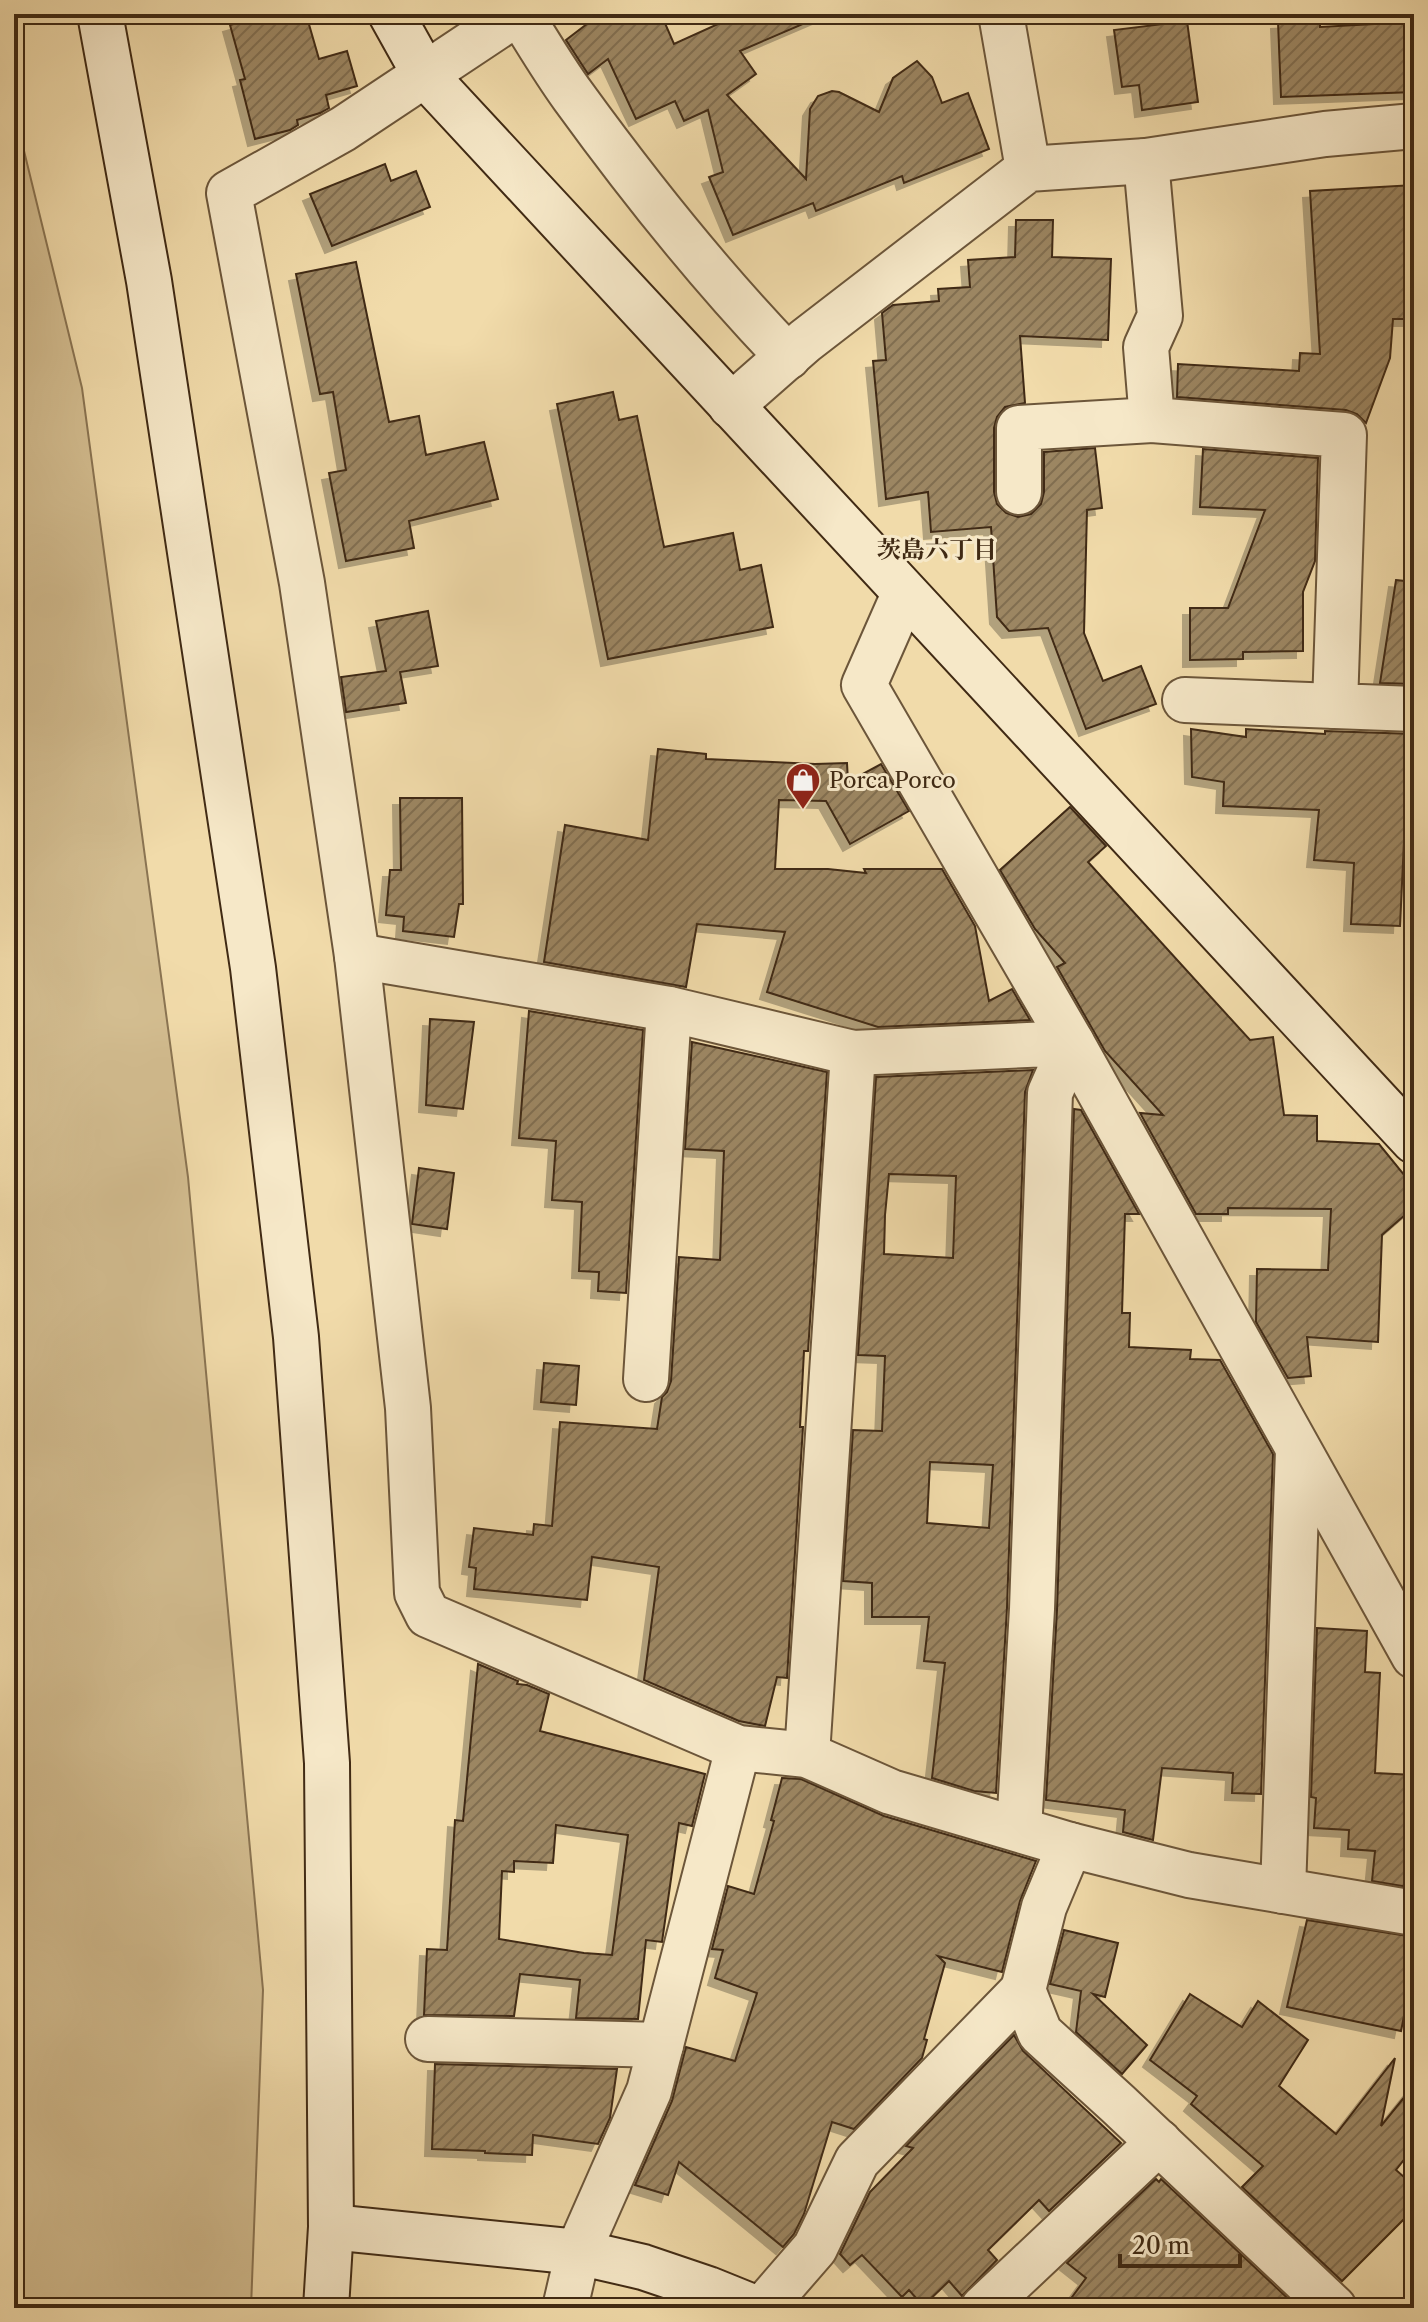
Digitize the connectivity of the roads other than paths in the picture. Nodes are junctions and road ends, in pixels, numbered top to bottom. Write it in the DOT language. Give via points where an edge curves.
graph roads {
  1 [pos="100,14"];
  2 [pos="391,14"];
  3 [pos="518,14"];
  4 [pos="1001,14"];
  5 [pos="425,75"];
  6 [pos="1414,126"];
  7 [pos="1146,161"];
  8 [pos="1028,169"];
  9 [pos="788,357"];
  10 [pos="731,406"];
  11 [pos="1152,420"];
  12 [pos="1019,492"];
  13 [pos="904,594"];
  14 [pos="1185,700"];
  15 [pos="1335,706"];
  16 [pos="1414,709"];
  17 [pos="357,956"];
  18 [pos="669,1009"];
  19 [pos="1072,1043"];
  20 [pos="853,1053"];
  21 [pos="1414,1141"];
  22 [pos="646,1379"];
  23 [pos="1298,1449"];
  24 [pos="1414,1656"];
  25 [pos="738,1748"];
  26 [pos="807,1755"];
  27 [pos="1019,1829"];
  28 [pos="1070,1845"];
  29 [pos="1283,1891"];
  30 [pos="1414,1913"];
  31 [pos="1023,1990"];
  32 [pos="428,2039"];
  33 [pos="661,2045"];
  34 [pos="1159,2142"];
  35 [pos="331,2227"];
  36 [pos="578,2252"];
  37 [pos="326,2308"];
  38 [pos="565,2308"];
  39 [pos="755,2308"];
  40 [pos="763,2308"];
  41 [pos="983,2308"];
  42 [pos="1334,2308"];
  1 -- 35 [label="street" via="149,281 253,968 296,1337 327,1763"];
  2 -- 5 [label="street"];
  3 -- 5 [label="street"];
  3 -- 9 [label="street" via="572,95 678,232"];
  4 -- 8 [label="street"];
  5 -- 10 [label="street"];
  5 -- 17 [label="street" via="229,193 302,583"];
  6 -- 7 [label="street"];
  7 -- 8 [label="street"];
  7 -- 11 [label="street" via="1160,316 1146,347"];
  8 -- 9 [label="street"];
  9 -- 10 [label="street"];
  10 -- 13 [label="street"];
  11 -- 12 [label="street" via="1019,428"];
  11 -- 15 [label="street" via="1344,435"];
  13 -- 19 [label="street" via="864,685"];
  13 -- 21 [label="street"];
  14 -- 15 [label="street"];
  15 -- 16 [label="street"];
  17 -- 18 [label="street"];
  17 -- 25 [label="street" via="408,1408 417,1593 428,1615"];
  18 -- 20 [label="street"];
  18 -- 22 [label="street"];
  19 -- 20 [label="street"];
  19 -- 23 [label="street"];
  19 -- 27 [label="street" via="1050,1093"];
  20 -- 26 [label="street"];
  23 -- 24 [label="street"];
  23 -- 29 [label="street"];
  25 -- 26 [label="street"];
  25 -- 33 [label="street"];
  26 -- 27 [label="street" via="891,1792"];
  27 -- 28 [label="street"];
  28 -- 29 [label="street" via="1189,1875"];
  28 -- 31 [label="street" via="1044,1907"];
  29 -- 30 [label="street"];
  31 -- 34 [label="street" via="1040,2033"];
  31 -- 40 [label="street" via="857,2161 815,2248"];
  32 -- 33 [label="street"];
  33 -- 36 [label="street" via="649,2091"];
  34 -- 41 [label="street"];
  34 -- 42 [label="street"];
  35 -- 36 [label="street"];
  35 -- 37 [label="street"];
  36 -- 38 [label="street"];
  36 -- 39 [label="street" via="643,2267"];
}
